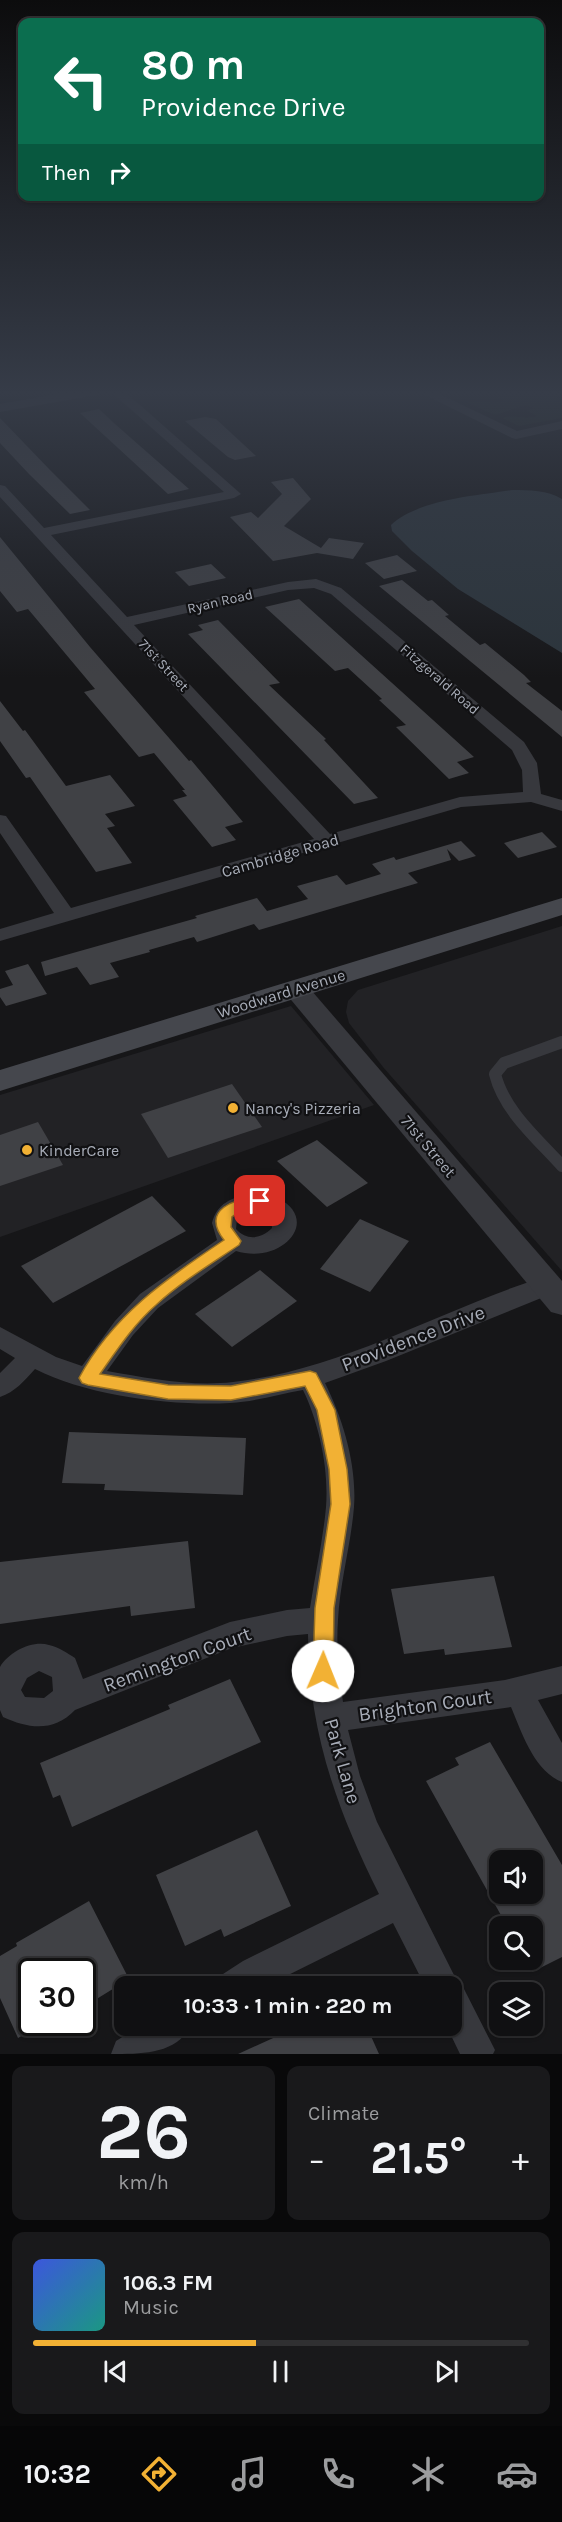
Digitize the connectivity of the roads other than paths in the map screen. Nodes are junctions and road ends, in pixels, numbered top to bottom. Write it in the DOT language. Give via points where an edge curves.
graph roads {
  1 [pos="225,486"];
  2 [pos="0,489"];
  3 [pos="41,533"];
  4 [pos="316,583"];
  5 [pos="125,622"];
  6 [pos="532,797"];
  7 [pos="562,806"];
  8 [pos="0,820"];
  9 [pos="327,842"];
  10 [pos="562,906"];
  11 [pos="66,916"];
  12 [pos="0,935"];
  13 [pos="296,989"];
  14 [pos="562,1042"];
  15 [pos="0,1081"];
  16 [pos="562,1166"];
  17 [pos="233,1241"];
  18 [pos="557,1289"];
  19 [pos="0,1337"];
  20 [pos="32,1356"];
  21 [pos="88,1378"];
  22 [pos="310,1378"];
  23 [pos="0,1387"];
  24 [pos="323,1620"];
  25 [pos="562,1680"];
  26 [pos="3,1686"];
  27 [pos="519,1690"];
  28 [pos="67,1694"];
  29 [pos="330,1718"];
  30 [pos="562,1767"];
  31 [pos="399,1902"];
  32 [pos="250,1976"];
  33 [pos="438,1976"];
  34 [pos="462,2021"];
  35 [pos="157,2036"];
  36 [pos="477,2050"];
  37 [pos="129,2054"];
  1 -- 3 [label="street" via="234,494"];
  2 -- 3 [label="street, 71st Street"];
  3 -- 5 [label="street, 71st Street"];
  4 -- 5 [label="street, Ryan Road"];
  4 -- 6 [label="street, Fitzgerald Road" via="336,591 518,746 528,759"];
  5 -- 9 [label="street, 71st Street"];
  6 -- 7 [label="street, Cambridge Road"];
  6 -- 9 [label="street, Cambridge Road" via="460,802"];
  8 -- 11 [label="street"];
  9 -- 11 [label="street, Cambridge Road"];
  10 -- 13 [label="main road, Woodward Avenue"];
  11 -- 12 [label="street, Cambridge Road"];
  13 -- 15 [label="main road, Woodward Avenue"];
  13 -- 18 [label="street, 71st Street"];
  14 -- 16 [label="lane" via="504,1063 495,1074 496,1085 506,1101"];
  17 -- 21 [label="street" via="148,1302 111,1344"];
  18 -- 22 [label="street, Providence Drive"];
  19 -- 20 [label="street, Providence Drive"];
  20 -- 21 [label="street, Providence Drive"];
  20 -- 23 [label="street"];
  21 -- 22 [label="street, Providence Drive" via="168,1392 231,1393"];
  22 -- 24 [label="street, Park Lane" via="326,1410 338,1469 340,1504"];
  24 -- 28 [label="street, Remington Court" via="230,1635 85,1694"];
  24 -- 29 [label="street, Park Lane" via="323,1671"];
  25 -- 27 [label="street, Brighton Court"];
  26 -- 28 [label="street" via="14,1707 32,1715 53,1710"];
  26 -- 28 [label="street" via="20,1664 39,1658 64,1668 68,1676"];
  27 -- 29 [label="street, Brighton Court"];
  27 -- 30 [label="street" via="533,1726"];
  29 -- 31 [label="street, Park Lane" via="364,1830"];
  31 -- 32 [label="street"];
  31 -- 33 [label="street, Park Lane"];
  34 -- 36 [label="street"];
  35 -- 37 [label="street"];
}
